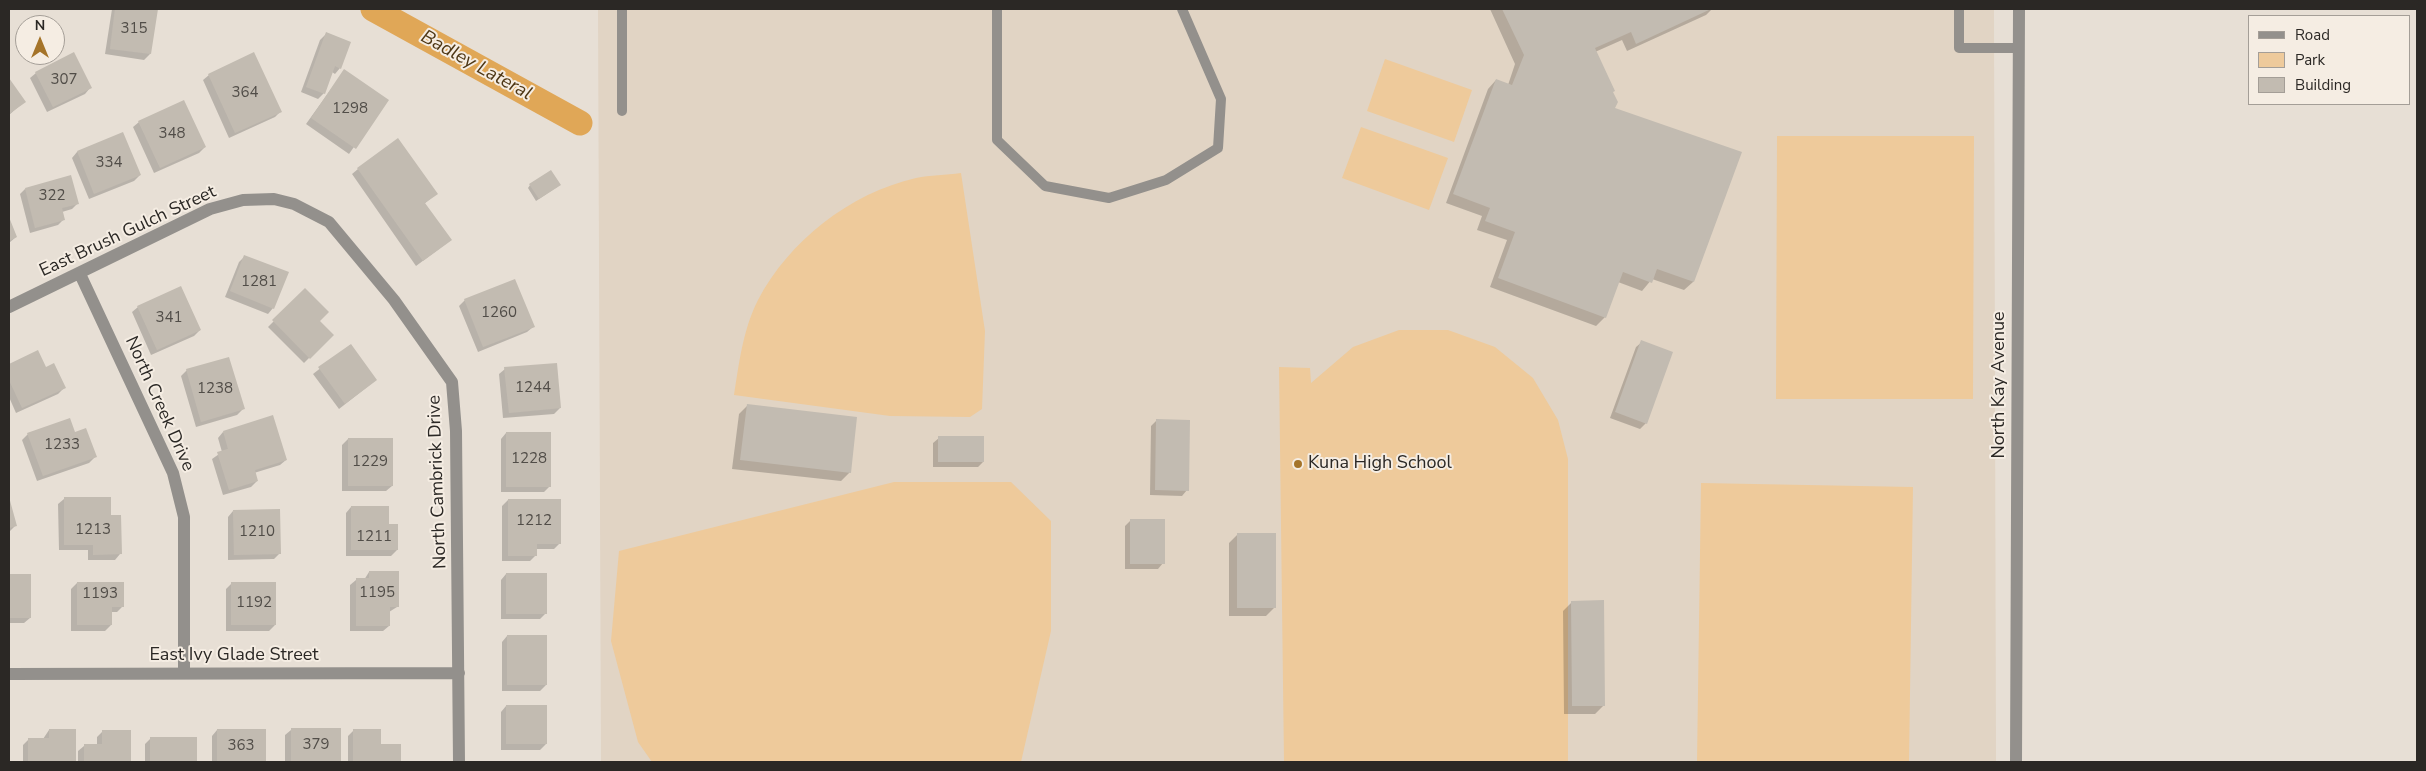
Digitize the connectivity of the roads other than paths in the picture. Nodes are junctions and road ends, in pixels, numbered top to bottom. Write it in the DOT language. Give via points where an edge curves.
graph roads {
  1 [pos="622,9"];
  2 [pos="997,9"];
  3 [pos="1182,9"];
  4 [pos="1959,9"];
  5 [pos="2019,9"];
  6 [pos="2019,48"];
  7 [pos="622,111"];
  8 [pos="294,204"];
  9 [pos="80,274"];
  10 [pos="9,307"];
  11 [pos="459,673"];
  12 [pos="9,674"];
  13 [pos="184,674"];
  14 [pos="460,762"];
  15 [pos="2016,762"];
  1 -- 7 [label="lane"];
  2 -- 3 [label="lane" via="997,140 1045,186 1109,198 1166,180 1218,148 1221,99"];
  4 -- 6 [label="lane" via="1959,48"];
  5 -- 6 [label="street, North Kay Avenue"];
  6 -- 15 [label="street, North Kay Avenue"];
  8 -- 9 [label="street, East Brush Gulch Street" via="274,199 242,200 210,209"];
  8 -- 11 [label="street, North Cambrick Drive" via="329,222 394,300 452,382 456,431"];
  9 -- 10 [label="street, East Brush Gulch Street"];
  9 -- 13 [label="street, North Creek Drive" via="173,473 184,517"];
  11 -- 13 [label="street, East Ivy Glade Street"];
  11 -- 14 [label="street, North Cambrick Drive"];
  12 -- 13 [label="street, East Ivy Glade Street"];
}
